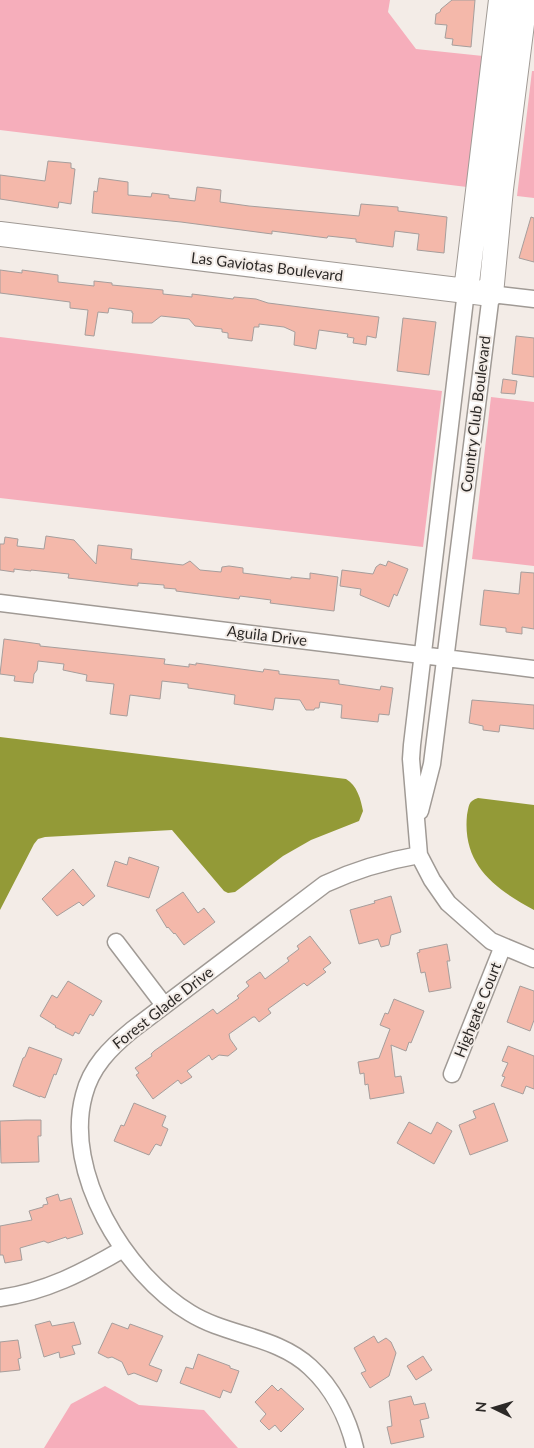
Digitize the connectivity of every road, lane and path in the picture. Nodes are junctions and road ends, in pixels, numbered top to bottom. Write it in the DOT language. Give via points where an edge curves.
graph roads {
  1 [pos="502,0"];
  2 [pos="525,0"];
  3 [pos="0,234"];
  4 [pos="466,291"];
  5 [pos="491,294"];
  6 [pos="534,299"];
  7 [pos="0,603"];
  8 [pos="424,655"];
  9 [pos="446,658"];
  10 [pos="534,669"];
  11 [pos="416,826"];
  12 [pos="419,855"];
  13 [pos="116,942"];
  14 [pos="503,946"];
  15 [pos="534,959"];
  16 [pos="164,1005"];
  17 [pos="452,1074"];
  18 [pos="123,1249"];
  19 [pos="0,1298"];
  20 [pos="355,1448"];
  1 -- 4 [label="street, Country Club Boulevard"];
  2 -- 5 [label="street, Country Club Boulevard"];
  3 -- 4 [label="street, Las Gaviotas Boulevard"];
  4 -- 5 [label="street, Las Gaviotas Boulevard"];
  4 -- 8 [label="street, Country Club Boulevard"];
  5 -- 6 [label="street, Las Gaviotas Boulevard"];
  5 -- 9 [label="street, Country Club Boulevard"];
  7 -- 8 [label="street, Aguila Drive"];
  8 -- 9 [label="street, Aguila Drive"];
  8 -- 11 [label="street, Country Club Boulevard" via="411,759"];
  9 -- 10 [label="street, Aguila Drive"];
  9 -- 11 [label="street, Country Club Boulevard" via="432,764"];
  11 -- 12 [label="street, Country Club Boulevard"];
  12 -- 14 [label="street, Country Club Boulevard" via="448,903 491,941"];
  12 -- 16 [label="street, Forest Glade Drive" via="355,870 325,884"];
  13 -- 16 [label="street"];
  14 -- 15 [label="street, Country Club Boulevard"];
  14 -- 17 [label="street, Highgate Court"];
  16 -- 18 [label="street, Forest Glade Drive" via="111,1048 95,1069 84,1094 79,1121 80,1148 87,1174 102,1213"];
  18 -- 19 [label="street" via="52,1286"];
  18 -- 20 [label="street, Forest Glade Drive" via="165,1296 191,1314 284,1350 309,1366 324,1381 336,1401 350,1427"];
}
